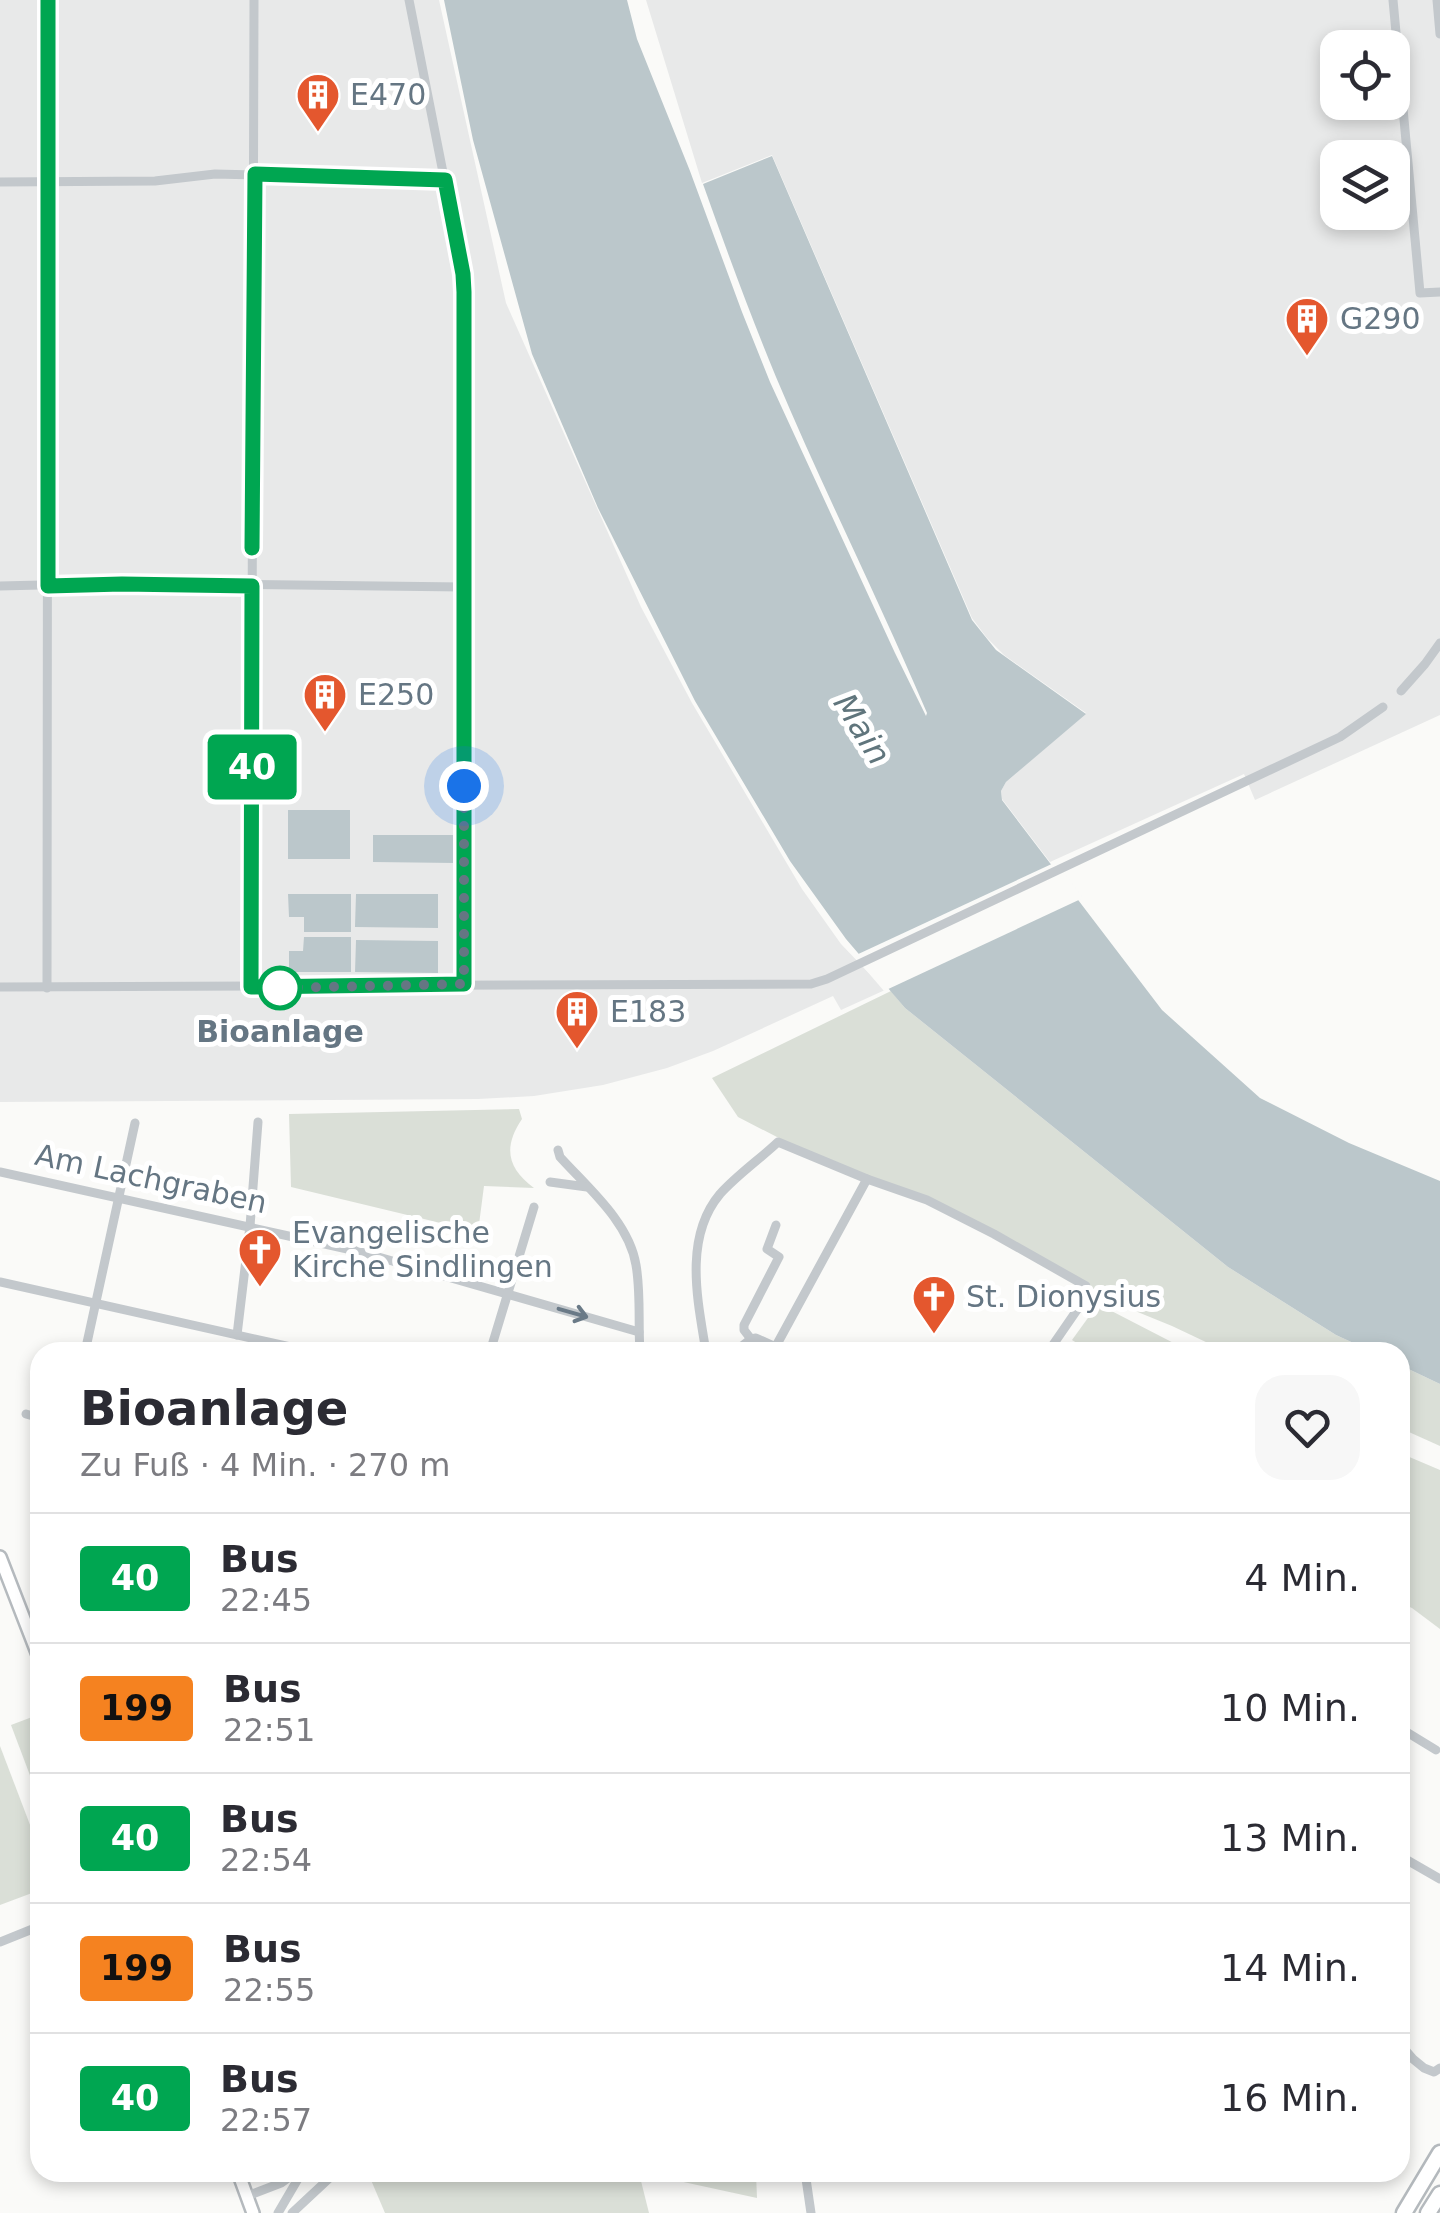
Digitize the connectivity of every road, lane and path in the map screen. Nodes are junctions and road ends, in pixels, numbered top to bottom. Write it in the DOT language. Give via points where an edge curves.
graph roads {
  1 [pos="48,0"];
  2 [pos="254,0"];
  3 [pos="409,0"];
  4 [pos="1393,0"];
  5 [pos="1437,0"];
  6 [pos="1440,34"];
  7 [pos="255,174"];
  8 [pos="445,180"];
  9 [pos="48,181"];
  10 [pos="0,182"];
  11 [pos="1440,292"];
  12 [pos="0,586"];
  13 [pos="48,586"];
  14 [pos="252,586"];
  15 [pos="463,586"];
  16 [pos="1440,643"];
  17 [pos="1401,691"];
  18 [pos="1384,707"];
  19 [pos="464,984"];
  20 [pos="0,987"];
  21 [pos="251,987"];
  22 [pos="46,988"];
  23 [pos="258,1122"];
  24 [pos="136,1123"];
  25 [pos="558,1150"];
  26 [pos="0,1172"];
  27 [pos="867,1179"];
  28 [pos="550,1182"];
  29 [pos="588,1188"];
  30 [pos="118,1198"];
  31 [pos="534,1206"];
  32 [pos="776,1225"];
  33 [pos="250,1226"];
  34 [pos="0,1282"];
  35 [pos="508,1294"];
  36 [pos="96,1304"];
  37 [pos="639,1332"];
  38 [pos="237,1335"];
  39 [pos="751,1338"];
  40 [pos="87,1342"];
  41 [pos="268,1342"];
  42 [pos="493,1342"];
  43 [pos="640,1342"];
  44 [pos="705,1342"];
  45 [pos="746,1342"];
  46 [pos="766,1342"];
  47 [pos="778,1342"];
  48 [pos="1055,1342"];
  49 [pos="26,1414"];
  50 [pos="30,1415"];
  51 [pos="0,1557"];
  52 [pos="30,1634"];
  53 [pos="1410,1734"];
  54 [pos="1436,1750"];
  55 [pos="1410,1862"];
  56 [pos="1440,1879"];
  57 [pos="30,1930"];
  58 [pos="0,1942"];
  59 [pos="1410,2056"];
  60 [pos="1437,2070"];
  61 [pos="1440,2153"];
  62 [pos="242,2182"];
  63 [pos="283,2182"];
  64 [pos="295,2182"];
  65 [pos="325,2182"];
  66 [pos="807,2182"];
  67 [pos="1440,2194"];
  68 [pos="247,2196"];
  69 [pos="253,2213"];
  70 [pos="278,2213"];
  71 [pos="292,2213"];
  72 [pos="812,2213"];
  73 [pos="1404,2213"];
  74 [pos="1428,2213"];
  1 -- 9 [label="street"];
  2 -- 7 [label="street"];
  3 -- 8 [label="street"];
  4 -- 11 [label="street" via="1420,293"];
  5 -- 6 [label="street"];
  7 -- 8 [label="street"];
  7 -- 9 [label="street"];
  7 -- 14 [label="street"];
  8 -- 15 [label="street" via="464,292"];
  9 -- 10 [label="street"];
  9 -- 13 [label="street"];
  12 -- 13 [label="street"];
  13 -- 14 [label="street"];
  13 -- 22 [label="street"];
  14 -- 15 [label="street"];
  14 -- 21 [label="street"];
  15 -- 19 [label="street"];
  16 -- 17 [label="street"];
  18 -- 19 [label="street" via="1340,738 811,984"];
  19 -- 21 [label="street"];
  20 -- 22 [label="street"];
  21 -- 22 [label="street"];
  23 -- 33 [label="street"];
  24 -- 30 [label="street"];
  25 -- 29 [label="street"];
  26 -- 30 [label="street, Am Lachgraben"];
  27 -- 44 [label="street" via="778,1142 720,1194 704,1224 695,1270"];
  27 -- 47 [label="street"];
  27 -- 48 [label="street" via="926,1200 1086,1286 1088,1294"];
  28 -- 29 [label="street"];
  29 -- 37 [label="street" via="628,1238"];
  30 -- 33 [label="street, Am Lachgraben"];
  30 -- 36 [label="street"];
  31 -- 35 [label="street"];
  32 -- 39 [label="street" via="767,1249 779,1257 744,1325"];
  33 -- 35 [label="street, Am Lachgraben"];
  33 -- 38 [label="street"];
  34 -- 36 [label="street"];
  35 -- 37 [label="street, Am Lachgraben, one-way"];
  35 -- 42 [label="street"];
  36 -- 38 [label="street"];
  36 -- 40 [label="street"];
  37 -- 43 [label="street"];
  38 -- 41 [label="street"];
  39 -- 45 [label="street"];
  39 -- 46 [label="street"];
  49 -- 50 [label="street"];
  51 -- 52 [label="main road"];
  53 -- 54 [label="street"];
  55 -- 56 [label="street"];
  57 -- 58 [label="street"];
  59 -- 60 [label="street"];
  61 -- 73 [label="highway"];
  62 -- 68 [label="main road"];
  63 -- 68 [label="street"];
  64 -- 70 [label="street"];
  65 -- 71 [label="street"];
  66 -- 72 [label="street"];
  67 -- 74 [label="highway"];
  68 -- 69 [label="main road"];
}
